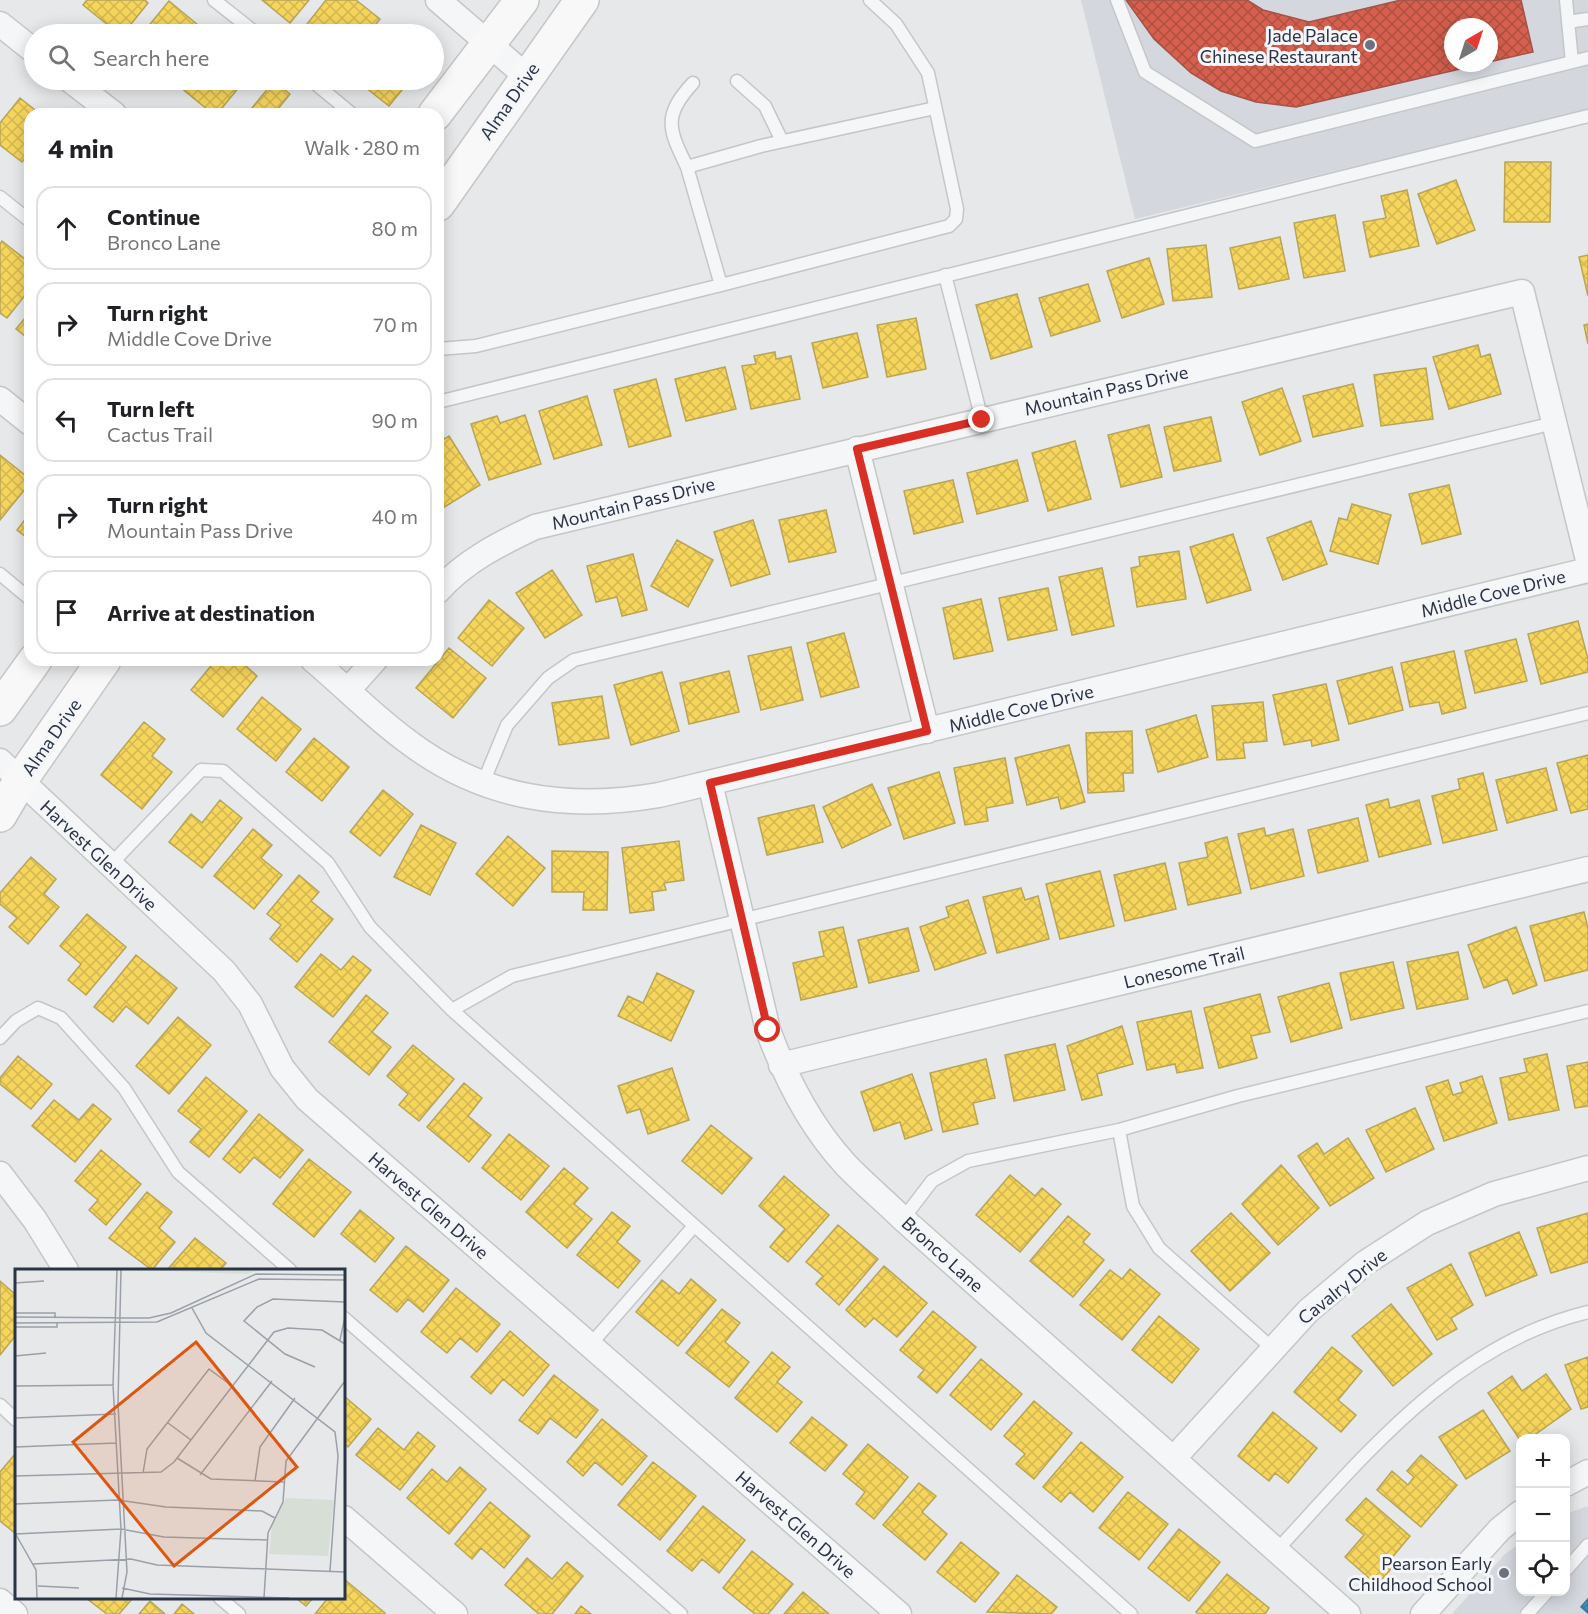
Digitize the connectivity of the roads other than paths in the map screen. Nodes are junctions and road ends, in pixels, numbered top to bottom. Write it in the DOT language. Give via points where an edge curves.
graph roads {
  1 [pos="214,0"];
  2 [pos="438,0"];
  3 [pos="522,0"];
  4 [pos="582,0"];
  5 [pos="870,0"];
  6 [pos="1117,0"];
  7 [pos="1566,0"];
  8 [pos="1588,18"];
  9 [pos="1568,22"];
  10 [pos="0,24"];
  11 [pos="244,24"];
  12 [pos="489,42"];
  13 [pos="24,43"];
  14 [pos="1588,58"];
  15 [pos="1572,62"];
  16 [pos="526,76"];
  17 [pos="737,81"];
  18 [pos="693,83"];
  19 [pos="83,90"];
  20 [pos="323,90"];
  21 [pos="106,108"];
  22 [pos="345,108"];
  23 [pos="440,108"];
  24 [pos="935,108"];
  25 [pos="1588,116"];
  26 [pos="782,141"];
  27 [pos="687,167"];
  28 [pos="444,195"];
  29 [pos="0,197"];
  30 [pos="24,216"];
  31 [pos="945,276"];
  32 [pos="721,285"];
  33 [pos="444,349"];
  34 [pos="0,399"];
  35 [pos="444,401"];
  36 [pos="24,418"];
  37 [pos="982,420"];
  38 [pos="1554,423"];
  39 [pos="857,449"];
  40 [pos="1588,560"];
  41 [pos="1588,570"];
  42 [pos="0,574"];
  43 [pos="444,584"];
  44 [pos="891,585"];
  45 [pos="24,594"];
  46 [pos="31,666"];
  47 [pos="99,666"];
  48 [pos="320,666"];
  49 [pos="370,666"];
  50 [pos="348,690"];
  51 [pos="0,709"];
  52 [pos="1588,713"];
  53 [pos="927,731"];
  54 [pos="10,771"];
  55 [pos="483,783"];
  56 [pos="710,783"];
  57 [pos="0,815"];
  58 [pos="110,865"];
  59 [pos="1588,869"];
  60 [pos="742,920"];
  61 [pos="452,1010"];
  62 [pos="1588,1011"];
  63 [pos="0,1038"];
  64 [pos="780,1065"];
  65 [pos="1119,1130"];
  66 [pos="1588,1168"];
  67 [pos="0,1174"];
  68 [pos="903,1219"];
  69 [pos="694,1226"];
  70 [pos="65,1269"];
  71 [pos="289,1269"];
  72 [pos="1588,1311"];
  73 [pos="345,1318"];
  74 [pos="590,1345"];
  75 [pos="1273,1349"];
  76 [pos="0,1405"];
  77 [pos="15,1419"];
  78 [pos="1174,1458"];
  79 [pos="1588,1472"];
  80 [pos="1570,1482"];
  81 [pos="1516,1517"];
  82 [pos="345,1519"];
  83 [pos="1588,1545"];
  84 [pos="1277,1550"];
  85 [pos="1570,1565"];
  86 [pos="1543,1596"];
  87 [pos="221,1599"];
  88 [pos="0,1601"];
  89 [pos="15,1614"];
  90 [pos="239,1614"];
  91 [pos="455,1614"];
  92 [pos="681,1614"];
  93 [pos="899,1614"];
  94 [pos="1131,1614"];
  95 [pos="1348,1614"];
  96 [pos="1423,1614"];
  97 [pos="1527,1614"];
  1 -- 11 [label="lane"];
  2 -- 12 [label="street"];
  3 -- 12 [label="main road"];
  4 -- 16 [label="main road, Alma Drive"];
  5 -- 24 [label="lane" via="896,24 928,73"];
  6 -- 15 [label="lane" via="1145,72 1255,141"];
  7 -- 9 [label="lane"];
  8 -- 9 [label="lane"];
  9 -- 15 [label="lane"];
  10 -- 13 [label="street"];
  12 -- 16 [label="street"];
  12 -- 23 [label="main road"];
  14 -- 15 [label="lane"];
  16 -- 28 [label="main road, Alma Drive"];
  17 -- 26 [label="lane" via="765,106"];
  18 -- 27 [label="lane" via="675,102 671,134"];
  19 -- 21 [label="street"];
  20 -- 22 [label="lane"];
  24 -- 26 [label="lane"];
  24 -- 32 [label="lane" via="957,209 950,226"];
  25 -- 31 [label="lane"];
  26 -- 27 [label="lane"];
  27 -- 32 [label="lane"];
  29 -- 30 [label="lane"];
  31 -- 35 [label="lane"];
  31 -- 37 [label="lane"];
  32 -- 33 [label="lane" via="476,346"];
  34 -- 36 [label="street"];
  37 -- 38 [label="street, Mountain Pass Drive" via="1522,292"];
  37 -- 39 [label="street, Mountain Pass Drive"];
  38 -- 40 [label="street, Mountain Pass Drive"];
  38 -- 44 [label="lane"];
  39 -- 43 [label="street, Mountain Pass Drive" via="535,527 489,548"];
  39 -- 44 [label="street"];
  41 -- 53 [label="street, Middle Cove Drive"];
  42 -- 45 [label="lane"];
  44 -- 53 [label="street"];
  44 -- 55 [label="lane" via="574,660 548,678 507,725"];
  46 -- 51 [label="main road"];
  47 -- 54 [label="main road, Alma Drive"];
  48 -- 50 [label="street, Middle Cove Drive"];
  49 -- 50 [label="street"];
  50 -- 55 [label="street, Middle Cove Drive" via="407,741 451,770"];
  52 -- 60 [label="lane"];
  53 -- 56 [label="street, Middle Cove Drive"];
  54 -- 57 [label="main road, Alma Drive"];
  54 -- 58 [label="street, Harvest Glen Drive"];
  55 -- 56 [label="street, Middle Cove Drive" via="555,802 617,803"];
  56 -- 60 [label="street, Bronco Lane"];
  58 -- 61 [label="lane" via="201,770 223,771 328,863 370,927"];
  58 -- 74 [label="street, Harvest Glen Drive" via="224,972 250,1004 282,1068 307,1099"];
  59 -- 64 [label="street, Lonesome Trail"];
  60 -- 61 [label="lane" via="512,976"];
  60 -- 64 [label="street, Bronco Lane"];
  61 -- 69 [label="lane"];
  62 -- 65 [label="lane" via="1238,1096"];
  63 -- 71 [label="lane" via="16,1021 38,1008 61,1018 124,1088 177,1172"];
  64 -- 68 [label="street, Bronco Lane" via="807,1115 846,1164"];
  65 -- 68 [label="lane" via="968,1161 932,1181"];
  65 -- 75 [label="lane" via="1133,1206 1158,1248"];
  66 -- 75 [label="street, Cavalry Drive" via="1494,1194 1427,1223 1365,1263 1308,1311"];
  67 -- 70 [label="street"];
  68 -- 78 [label="street, Bronco Lane"];
  69 -- 74 [label="lane"];
  69 -- 94 [label="lane"];
  72 -- 84 [label="lane" via="1553,1320 1477,1358 1386,1432"];
  73 -- 92 [label="lane"];
  74 -- 93 [label="street, Harvest Glen Drive"];
  75 -- 78 [label="street, Cavalry Drive"];
  76 -- 77 [label="lane"];
  78 -- 84 [label="street, Bronco Lane"];
  79 -- 80 [label="street"];
  81 -- 96 [label="street" via="1500,1529"];
  82 -- 91 [label="street"];
  83 -- 85 [label="lane"];
  84 -- 95 [label="street, Bronco Lane"];
  86 -- 97 [label="lane"];
  87 -- 90 [label="lane"];
  88 -- 89 [label="street"];
}
